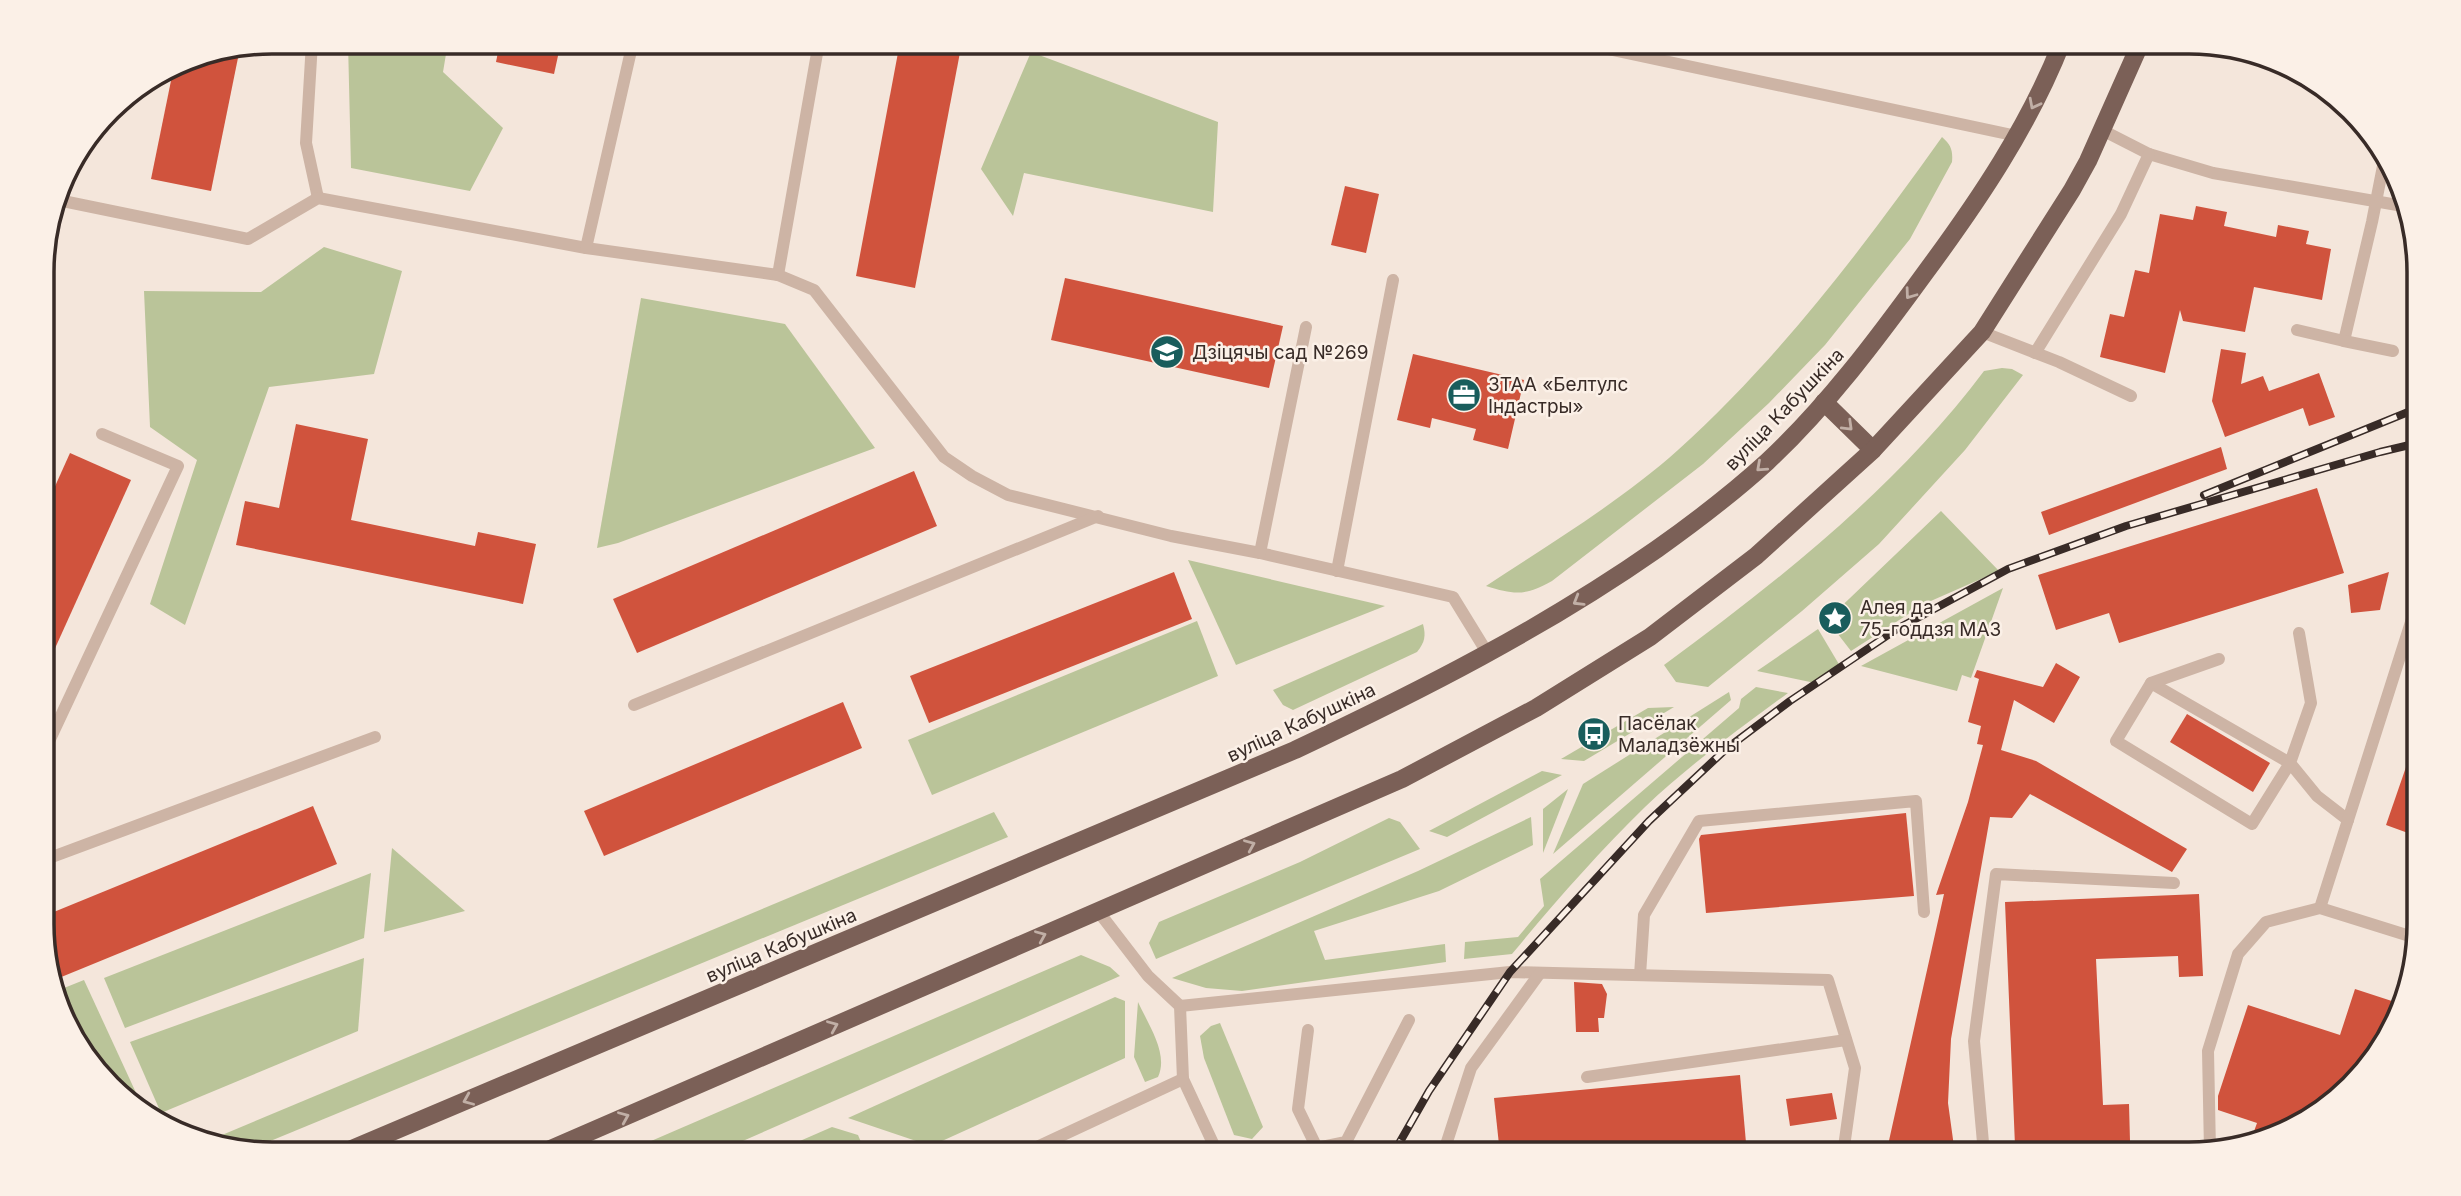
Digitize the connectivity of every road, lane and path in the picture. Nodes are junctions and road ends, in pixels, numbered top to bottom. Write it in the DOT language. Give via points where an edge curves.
graph roads {
  1 [pos="311,54"];
  2 [pos="630,54"];
  3 [pos="817,54"];
  4 [pos="1631,54"];
  5 [pos="2057,54"];
  6 [pos="2136,54"];
  7 [pos="2102,130"];
  8 [pos="2017,136"];
  9 [pos="2149,154"];
  10 [pos="2382,171"];
  11 [pos="318,198"];
  12 [pos="2376,201"];
  13 [pos="67,202"];
  14 [pos="2395,205"];
  15 [pos="586,248"];
  16 [pos="778,275"];
  17 [pos="1393,280"];
  18 [pos="1306,327"];
  19 [pos="2297,330"];
  20 [pos="1982,332"];
  21 [pos="2344,341"];
  22 [pos="2393,351"];
  23 [pos="2035,353"];
  24 [pos="2131,396"];
  25 [pos="1824,402"];
  26 [pos="102,434"];
  27 [pos="1873,450"];
  28 [pos="1098,516"];
  29 [pos="1260,553"];
  30 [pos="1337,571"];
  31 [pos="2299,633"];
  32 [pos="2407,635"];
  33 [pos="1488,654"];
  34 [pos="2218,659"];
  35 [pos="2151,683"];
  36 [pos="634,705"];
  37 [pos="54,730"];
  38 [pos="375,737"];
  39 [pos="2290,763"];
  40 [pos="2348,820"];
  41 [pos="54,856"];
  42 [pos="2174,883"];
  43 [pos="2320,908"];
  44 [pos="1098,911"];
  45 [pos="1924,912"];
  46 [pos="2406,936"];
  47 [pos="1540,973"];
  48 [pos="1640,975"];
  49 [pos="1181,1006"];
  50 [pos="1409,1020"];
  51 [pos="1308,1030"];
  52 [pos="1846,1040"];
  53 [pos="1587,1077"];
  54 [pos="1183,1079"];
  55 [pos="2210,1140"];
  56 [pos="1314,1141"];
  57 [pos="1346,1141"];
  58 [pos="1447,1141"];
  59 [pos="1845,1141"];
  60 [pos="1983,1141"];
  61 [pos="368,1142"];
  62 [pos="567,1142"];
  63 [pos="1049,1142"];
  64 [pos="1212,1142"];
  1 -- 11 [label="lane" via="306,143"];
  2 -- 15 [label="lane"];
  3 -- 16 [label="lane"];
  4 -- 8 [label="lane"];
  5 -- 8 [label="main road, вуліца Кабушкіна, one-way"];
  6 -- 7 [label="main road"];
  7 -- 9 [label="lane"];
  7 -- 20 [label="main road" via="2072,190"];
  8 -- 25 [label="main road, вуліца Кабушкіна, one-way" via="1956,232"];
  9 -- 12 [label="lane" via="2213,173"];
  9 -- 23 [label="lane" via="2121,214"];
  10 -- 12 [label="lane"];
  11 -- 13 [label="lane" via="248,239"];
  11 -- 15 [label="lane"];
  12 -- 14 [label="lane"];
  12 -- 21 [label="lane"];
  15 -- 16 [label="lane"];
  16 -- 28 [label="lane" via="814,290 944,457 1008,495"];
  17 -- 30 [label="lane"];
  18 -- 29 [label="lane"];
  19 -- 21 [label="lane"];
  20 -- 23 [label="lane"];
  20 -- 27 [label="main road"];
  21 -- 22 [label="lane"];
  23 -- 24 [label="lane"];
  25 -- 27 [label="main road, one-way"];
  25 -- 33 [label="main road, вуліца Кабушкіна, one-way" via="1768,461 1711,510 1609,583"];
  26 -- 37 [label="lane" via="178,466"];
  44 -- 27 [label="main road, one-way" via="1402,779 1536,708 1650,637 1703,597 1756,556"];
  28 -- 29 [label="lane"];
  28 -- 36 [label="lane"];
  29 -- 30 [label="lane"];
  30 -- 33 [label="lane" via="1453,597"];
  31 -- 39 [label="lane" via="2311,703"];
  32 -- 40 [label="lane"];
  33 -- 61 [label="main road, вуліца Кабушкіна, one-way" via="1295,750"];
  34 -- 35 [label="lane"];
  35 -- 39 [label="lane"];
  35 -- 39 [label="lane" via="2116,741 2252,824"];
  38 -- 41 [label="lane"];
  39 -- 40 [label="lane" via="2317,796"];
  40 -- 43 [label="lane"];
  42 -- 60 [label="lane" via="1996,874 1974,1041"];
  43 -- 46 [label="lane"];
  43 -- 55 [label="lane" via="2266,922 2238,954 2208,1051"];
  44 -- 49 [label="lane" via="1148,976"];
  62 -- 44 [label="main road, one-way"];
  45 -- 48 [label="lane" via="1916,801 1699,821 1644,915"];
  47 -- 48 [label="lane"];
  47 -- 49 [label="lane" via="1510,972"];
  47 -- 58 [label="lane" via="1471,1068"];
  48 -- 52 [label="lane" via="1828,980"];
  49 -- 54 [label="lane"];
  50 -- 57 [label="lane"];
  51 -- 56 [label="lane" via="1298,1108"];
  52 -- 53 [label="lane"];
  52 -- 59 [label="lane" via="1855,1068"];
  54 -- 63 [label="lane"];
  54 -- 64 [label="lane"];
}
